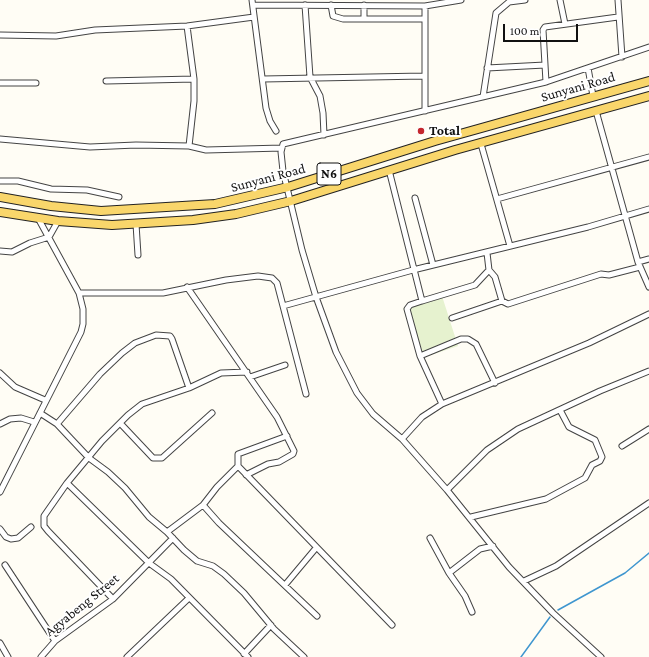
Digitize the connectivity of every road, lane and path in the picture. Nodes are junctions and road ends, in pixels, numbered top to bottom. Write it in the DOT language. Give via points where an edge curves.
graph roads {
  1 [pos="460,0"];
  2 [pos="525,0"];
  3 [pos="560,0"];
  4 [pos="618,0"];
  5 [pos="252,2"];
  6 [pos="413,3"];
  7 [pos="305,5"];
  8 [pos="331,5"];
  9 [pos="364,5"];
  10 [pos="425,6"];
  11 [pos="254,17"];
  12 [pos="364,18"];
  13 [pos="618,18"];
  14 [pos="425,19"];
  15 [pos="565,24"];
  16 [pos="187,26"];
  17 [pos="0,35"];
  18 [pos="649,47"];
  19 [pos="622,57"];
  20 [pos="545,65"];
  21 [pos="487,68"];
  22 [pos="588,68"];
  23 [pos="424,76"];
  24 [pos="310,77"];
  25 [pos="194,79"];
  26 [pos="263,79"];
  27 [pos="106,81"];
  28 [pos="649,81"];
  29 [pos="546,82"];
  30 [pos="0,83"];
  31 [pos="36,83"];
  32 [pos="593,96"];
  33 [pos="649,96"];
  34 [pos="483,97"];
  35 [pos="425,110"];
  36 [pos="596,111"];
  37 [pos="276,131"];
  38 [pos="324,135"];
  39 [pos="0,139"];
  40 [pos="481,144"];
  41 [pos="189,146"];
  42 [pos="282,148"];
  43 [pos="649,158"];
  44 [pos="612,167"];
  45 [pos="389,170"];
  46 [pos="0,181"];
  47 [pos="288,187"];
  48 [pos="119,197"];
  49 [pos="0,198"];
  50 [pos="415,198"];
  51 [pos="497,200"];
  52 [pos="291,201"];
  53 [pos="649,209"];
  54 [pos="0,212"];
  55 [pos="625,216"];
  56 [pos="38,218"];
  57 [pos="58,221"];
  58 [pos="136,224"];
  59 [pos="49,237"];
  60 [pos="510,246"];
  61 [pos="0,251"];
  62 [pos="487,253"];
  63 [pos="138,255"];
  64 [pos="649,259"];
  65 [pos="433,265"];
  66 [pos="639,265"];
  67 [pos="413,270"];
  68 [pos="489,270"];
  69 [pos="186,287"];
  70 [pos="649,288"];
  71 [pos="80,293"];
  72 [pos="316,297"];
  73 [pos="422,301"];
  74 [pos="502,301"];
  75 [pos="283,306"];
  76 [pos="649,314"];
  77 [pos="452,318"];
  78 [pos="420,356"];
  79 [pos="285,365"];
  80 [pos="649,371"];
  81 [pos="0,373"];
  82 [pos="248,374"];
  83 [pos="495,383"];
  84 [pos="189,388"];
  85 [pos="306,394"];
  86 [pos="45,400"];
  87 [pos="442,404"];
  88 [pos="560,410"];
  89 [pos="40,413"];
  90 [pos="212,413"];
  91 [pos="34,422"];
  92 [pos="120,423"];
  93 [pos="0,424"];
  94 [pos="57,424"];
  95 [pos="649,429"];
  96 [pos="287,436"];
  97 [pos="402,439"];
  98 [pos="622,446"];
  99 [pos="89,458"];
  100 [pos="238,466"];
  101 [pos="246,475"];
  102 [pos="67,483"];
  103 [pos="447,490"];
  104 [pos="0,492"];
  105 [pos="649,503"];
  106 [pos="203,505"];
  107 [pos="471,517"];
  108 [pos="31,527"];
  109 [pos="0,529"];
  110 [pos="167,532"];
  111 [pos="173,538"];
  112 [pos="430,538"];
  113 [pos="493,546"];
  114 [pos="316,548"];
  115 [pos="149,563"];
  116 [pos="5,566"];
  117 [pos="449,573"];
  118 [pos="524,581"];
  119 [pos="285,585"];
  120 [pos="189,598"];
  121 [pos="114,599"];
  122 [pos="472,612"];
  123 [pos="317,616"];
  124 [pos="270,625"];
  125 [pos="392,625"];
  126 [pos="55,641"];
  127 [pos="0,643"];
  128 [pos="246,656"];
  129 [pos="8,657"];
  130 [pos="41,657"];
  131 [pos="127,657"];
  132 [pos="304,657"];
  133 [pos="601,657"];
  1 -- 10 [label="street"];
  2 -- 21 [label="street" via="509,2 496,13"];
  3 -- 15 [label="street"];
  4 -- 13 [label="street"];
  5 -- 7 [label="street"];
  5 -- 11 [label="street"];
  6 -- 9 [label="street"];
  6 -- 10 [label="street"];
  7 -- 8 [label="street"];
  7 -- 24 [label="street"];
  8 -- 9 [label="street"];
  8 -- 12 [label="street" via="333,16 343,19"];
  9 -- 12 [label="street"];
  10 -- 14 [label="street"];
  11 -- 16 [label="street"];
  11 -- 26 [label="street"];
  12 -- 14 [label="street"];
  13 -- 15 [label="street"];
  13 -- 19 [label="street"];
  14 -- 23 [label="street"];
  15 -- 20 [label="street" via="544,28"];
  16 -- 17 [label="street" via="95,30 56,36"];
  16 -- 25 [label="street"];
  18 -- 19 [label="street"];
  19 -- 22 [label="street"];
  20 -- 21 [label="street"];
  20 -- 29 [label="street"];
  21 -- 34 [label="street"];
  22 -- 29 [label="street"];
  22 -- 32 [label="street"];
  23 -- 24 [label="street"];
  23 -- 35 [label="street"];
  24 -- 26 [label="street"];
  24 -- 38 [label="street" via="320,96"];
  25 -- 27 [label="street"];
  25 -- 41 [label="street"];
  26 -- 37 [label="street" via="266,108"];
  28 -- 32 [label="main road, Sunyani Road / N6"];
  29 -- 34 [label="street"];
  30 -- 31 [label="street"];
  32 -- 47 [label="main road, Sunyani Road / N6" via="435,141"];
  33 -- 36 [label="main road, N6"];
  34 -- 35 [label="street"];
  35 -- 38 [label="street"];
  36 -- 40 [label="main road, N6"];
  36 -- 44 [label="street"];
  38 -- 42 [label="street" via="284,144"];
  39 -- 41 [label="street" via="90,147"];
  40 -- 45 [label="main road, N6"];
  40 -- 51 [label="street"];
  41 -- 42 [label="street" via="206,150"];
  42 -- 47 [label="street" via="283,171"];
  43 -- 44 [label="street"];
  44 -- 51 [label="street"];
  44 -- 55 [label="street"];
  45 -- 52 [label="main road, N6"];
  45 -- 67 [label="street"];
  46 -- 48 [label="street" via="18,181 51,189 87,190"];
  47 -- 49 [label="main road, Sunyani Road / N6" via="215,204 101,211"];
  47 -- 52 [label="street"];
  50 -- 65 [label="street"];
  51 -- 60 [label="street"];
  52 -- 58 [label="main road, N6" via="222,216"];
  52 -- 72 [label="street"];
  53 -- 55 [label="street"];
  54 -- 56 [label="main road, N6"];
  55 -- 60 [label="street"];
  55 -- 66 [label="street"];
  56 -- 57 [label="main road, N6"];
  56 -- 59 [label="street"];
  57 -- 58 [label="main road, N6"];
  57 -- 59 [label="street"];
  58 -- 63 [label="street"];
  59 -- 61 [label="street" via="12,252"];
  59 -- 71 [label="street"];
  60 -- 62 [label="street"];
  62 -- 65 [label="street"];
  62 -- 68 [label="street"];
  64 -- 66 [label="street"];
  65 -- 67 [label="street"];
  66 -- 70 [label="street"];
  66 -- 74 [label="street" via="609,275 601,274 508,304"];
  67 -- 72 [label="street"];
  67 -- 73 [label="street"];
  68 -- 73 [label="street" via="472,286"];
  68 -- 74 [label="street" via="495,277"];
  69 -- 71 [label="street" via="163,293"];
  69 -- 75 [label="street" via="268,276 275,280"];
  69 -- 82 [label="street"];
  71 -- 86 [label="street" via="84,309 81,332"];
  72 -- 75 [label="street"];
  72 -- 97 [label="street" via="336,352 357,393 373,414"];
  73 -- 78 [label="street" via="410,305 407,309"];
  74 -- 77 [label="street"];
  75 -- 85 [label="street"];
  76 -- 83 [label="street"];
  78 -- 83 [label="street" via="461,339 468,339 476,344"];
  78 -- 87 [label="street"];
  79 -- 82 [label="street"];
  80 -- 88 [label="street"];
  81 -- 86 [label="street" via="15,387"];
  82 -- 84 [label="street" via="221,373"];
  82 -- 96 [label="street"];
  83 -- 87 [label="street"];
  84 -- 92 [label="street" via="142,404"];
  84 -- 94 [label="street" via="172,339 170,336 156,335 135,343 122,353 100,374"];
  86 -- 89 [label="street"];
  87 -- 97 [label="street" via="422,417"];
  88 -- 103 [label="street" via="496,442"];
  88 -- 107 [label="street" via="569,427 595,440 602,457 600,461 592,465 585,478 546,499"];
  89 -- 91 [label="street"];
  89 -- 94 [label="street"];
  90 -- 92 [label="street" via="162,458 153,458"];
  91 -- 93 [label="street" via="21,418 10,419"];
  91 -- 104 [label="street"];
  92 -- 99 [label="street"];
  94 -- 99 [label="street"];
  95 -- 98 [label="street"];
  96 -- 100 [label="street" via="238,454"];
  96 -- 101 [label="street" via="293,454"];
  97 -- 103 [label="street"];
  99 -- 102 [label="street"];
  99 -- 110 [label="street" via="114,477 149,517"];
  100 -- 101 [label="street"];
  100 -- 106 [label="street"];
  101 -- 114 [label="street"];
  102 -- 115 [label="street"];
  102 -- 121 [label="street" via="44,516 44,526"];
  103 -- 107 [label="street"];
  105 -- 118 [label="street" via="556,566"];
  106 -- 110 [label="street"];
  106 -- 119 [label="street"];
  107 -- 113 [label="street"];
  108 -- 109 [label="street" via="18,538 11,539"];
  110 -- 111 [label="street"];
  111 -- 115 [label="street, Agyabeng Street"];
  111 -- 124 [label="street" via="197,561 213,566 224,574 244,593"];
  112 -- 117 [label="street"];
  113 -- 117 [label="street" via="480,549"];
  113 -- 118 [label="street"];
  114 -- 119 [label="street"];
  114 -- 125 [label="street"];
  115 -- 120 [label="street" via="171,579"];
  115 -- 121 [label="street, Agyabeng Street"];
  116 -- 126 [label="street"];
  117 -- 122 [label="street" via="465,596"];
  118 -- 133 [label="street" via="553,613"];
  119 -- 123 [label="street"];
  120 -- 128 [label="street"];
  120 -- 131 [label="street"];
  121 -- 126 [label="street, Agyabeng Street"];
  124 -- 128 [label="street"];
  124 -- 132 [label="street"];
  126 -- 130 [label="street, Agyabeng Street"];
  127 -- 129 [label="street"];
}
